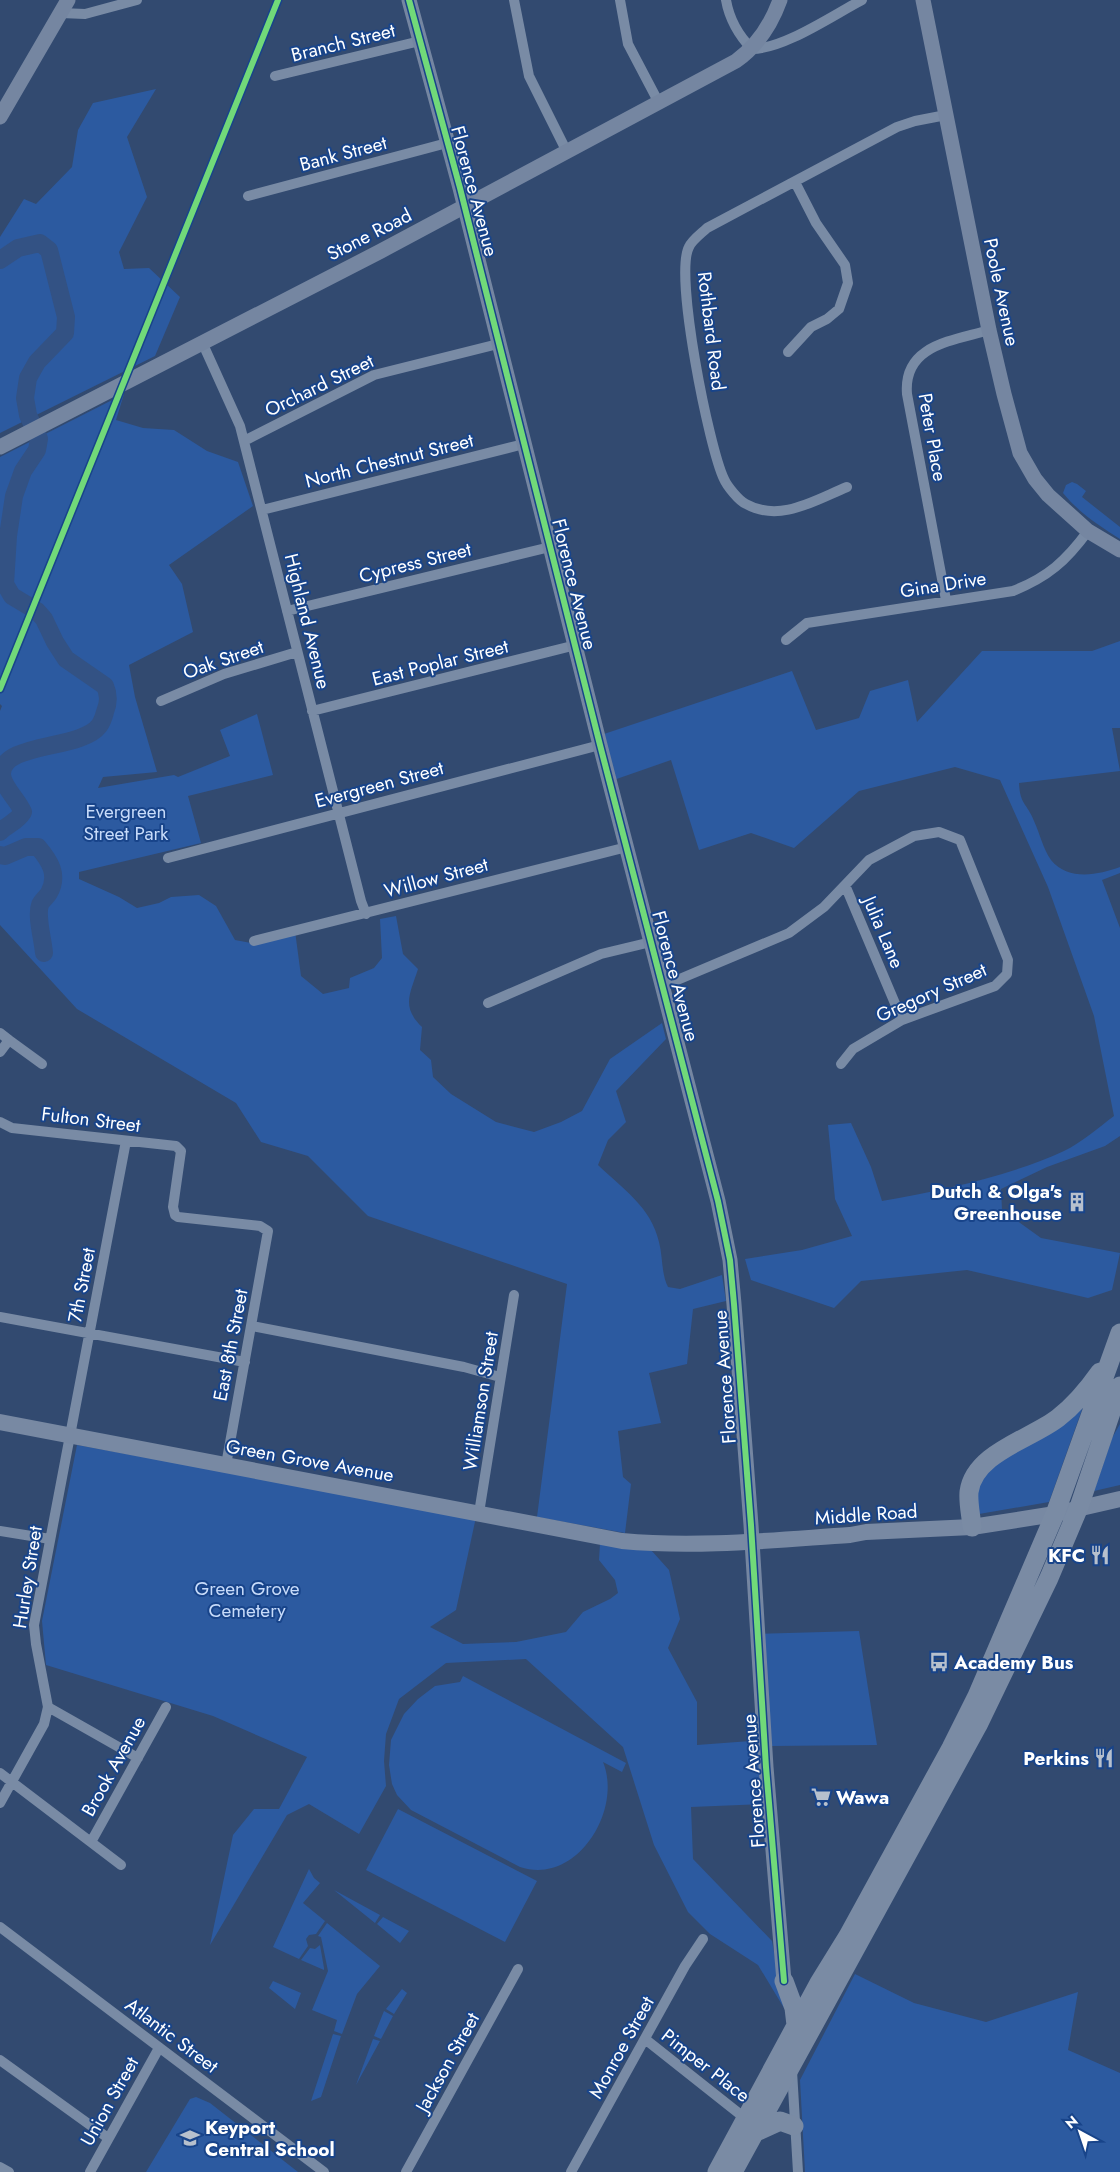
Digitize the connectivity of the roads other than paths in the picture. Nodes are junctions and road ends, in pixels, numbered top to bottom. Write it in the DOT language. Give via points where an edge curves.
graph roads {
  1 [pos="68,0"];
  2 [pos="136,0"];
  3 [pos="409,0"];
  4 [pos="514,0"];
  5 [pos="620,0"];
  6 [pos="726,0"];
  7 [pos="780,0"];
  8 [pos="862,0"];
  9 [pos="923,0"];
  10 [pos="61,13"];
  11 [pos="420,41"];
  12 [pos="752,49"];
  13 [pos="275,76"];
  14 [pos="659,103"];
  15 [pos="946,115"];
  16 [pos="0,117"];
  17 [pos="446,143"];
  18 [pos="567,152"];
  19 [pos="795,182"];
  20 [pos="248,196"];
  21 [pos="464,207"];
  22 [pos="989,330"];
  23 [pos="202,342"];
  24 [pos="498,344"];
  25 [pos="788,352"];
  26 [pos="244,441"];
  27 [pos="7,443"];
  28 [pos="524,444"];
  29 [pos="847,487"];
  30 [pos="262,510"];
  31 [pos="1088,531"];
  32 [pos="550,547"];
  33 [pos="1120,550"];
  34 [pos="946,600"];
  35 [pos="287,611"];
  36 [pos="786,640"];
  37 [pos="576,646"];
  38 [pos="298,652"];
  39 [pos="161,701"];
  40 [pos="312,711"];
  41 [pos="600,745"];
  42 [pos="338,813"];
  43 [pos="627,847"];
  44 [pos="168,858"];
  45 [pos="845,885"];
  46 [pos="366,914"];
  47 [pos="254,941"];
  48 [pos="651,942"];
  49 [pos="663,986"];
  50 [pos="488,1003"];
  51 [pos="902,1020"];
  52 [pos="0,1033"];
  53 [pos="9,1040"];
  54 [pos="0,1052"];
  55 [pos="42,1064"];
  56 [pos="841,1064"];
  57 [pos="0,1122"];
  58 [pos="126,1141"];
  59 [pos="268,1231"];
  60 [pos="514,1295"];
  61 [pos="0,1317"];
  62 [pos="252,1326"];
  63 [pos="89,1334"];
  64 [pos="1117,1341"];
  65 [pos="245,1362"];
  66 [pos="500,1377"];
  67 [pos="1120,1386"];
  68 [pos="1120,1420"];
  69 [pos="0,1422"];
  70 [pos="70,1435"];
  71 [pos="1102,1439"];
  72 [pos="226,1465"];
  73 [pos="1120,1499"];
  74 [pos="1079,1507"];
  75 [pos="479,1513"];
  76 [pos="1055,1514"];
  77 [pos="972,1527"];
  78 [pos="0,1530"];
  79 [pos="50,1539"];
  80 [pos="613,1539"];
  81 [pos="752,1541"];
  82 [pos="48,1707"];
  83 [pos="166,1707"];
  84 [pos="138,1758"];
  85 [pos="0,1773"];
  86 [pos="12,1782"];
  87 [pos="0,1804"];
  88 [pos="92,1842"];
  89 [pos="121,1864"];
  90 [pos="0,1927"];
  91 [pos="702,1939"];
  92 [pos="518,1969"];
  93 [pos="784,1981"];
  94 [pos="819,1983"];
  95 [pos="796,2025"];
  96 [pos="645,2039"];
  97 [pos="159,2048"];
  98 [pos="0,2060"];
  99 [pos="792,2066"];
  100 [pos="751,2125"];
  101 [pos="794,2126"];
  102 [pos="108,2138"];
  103 [pos="0,2167"];
  104 [pos="9,2172"];
  105 [pos="90,2172"];
  106 [pos="324,2172"];
  107 [pos="406,2172"];
  108 [pos="571,2172"];
  109 [pos="717,2172"];
  110 [pos="733,2172"];
  111 [pos="798,2172"];
  1 -- 10 [label="street"];
  2 -- 10 [label="street" via="85,14"];
  3 -- 11 [label="street, Florence Avenue"];
  4 -- 18 [label="street" via="529,76"];
  5 -- 14 [label="street" via="628,44"];
  6 -- 12 [label="street" via="728,12 741,37"];
  7 -- 12 [label="street, Stone Road"];
  8 -- 12 [label="street, Stone Road" via="775,45"];
  9 -- 15 [label="street, Poole Avenue"];
  10 -- 16 [label="street"];
  11 -- 13 [label="street, Branch Street"];
  11 -- 17 [label="street, Florence Avenue"];
  12 -- 14 [label="street, Stone Road"];
  14 -- 18 [label="street, Stone Road"];
  15 -- 19 [label="street, Rothbard Road" via="897,127"];
  15 -- 22 [label="street, Poole Avenue"];
  17 -- 20 [label="street, Bank Street"];
  17 -- 21 [label="street, Florence Avenue"];
  18 -- 21 [label="street, Stone Road"];
  19 -- 25 [label="street" via="816,223 845,265 848,283 839,309 810,327"];
  19 -- 29 [label="street, Rothbard Road" via="707,228 688,247 685,278 695,364 720,470 724,480 745,504 772,513 783,512"];
  21 -- 23 [label="street, Stone Road"];
  21 -- 24 [label="street, Florence Avenue"];
  22 -- 31 [label="street, Poole Avenue" via="1013,431 1025,464 1048,494"];
  22 -- 34 [label="street, Peter Place" via="924,352 908,376 907,394"];
  23 -- 26 [label="street, Highland Avenue"];
  23 -- 27 [label="street, Stone Road"];
  24 -- 26 [label="street, Orchard Street" via="374,375"];
  24 -- 28 [label="street, Florence Avenue"];
  26 -- 30 [label="street, Highland Avenue"];
  28 -- 30 [label="street, North Chestnut Street"];
  28 -- 32 [label="street, Florence Avenue"];
  30 -- 35 [label="street, Highland Avenue"];
  31 -- 33 [label="street, Poole Avenue"];
  31 -- 34 [label="street, Gina Drive" via="1070,555 1034,582 1013,591"];
  32 -- 35 [label="street, Cypress Street"];
  32 -- 37 [label="street, Florence Avenue"];
  34 -- 36 [label="street, Gina Drive" via="807,623"];
  35 -- 38 [label="street, Highland Avenue"];
  37 -- 40 [label="street, East Poplar Street"];
  37 -- 41 [label="street, Florence Avenue"];
  38 -- 39 [label="street, Oak Street" via="224,674"];
  38 -- 40 [label="street, Highland Avenue"];
  40 -- 42 [label="street, Highland Avenue"];
  41 -- 42 [label="street, Evergreen Street"];
  41 -- 43 [label="street, Florence Avenue"];
  42 -- 44 [label="street, Evergreen Street"];
  42 -- 46 [label="street, Highland Avenue"];
  43 -- 46 [label="street, Willow Street"];
  43 -- 48 [label="street, Florence Avenue"];
  45 -- 49 [label="street, Gregory Street" via="824,907 789,933"];
  45 -- 51 [label="street, Julia Lane"];
  45 -- 51 [label="street, Gregory Street" via="869,860 914,836 939,832 960,840 1008,960 1007,974 995,986"];
  46 -- 47 [label="street, Willow Street"];
  48 -- 49 [label="street, Florence Avenue"];
  48 -- 50 [label="street" via="600,954"];
  49 -- 81 [label="street, Florence Avenue" via="730,1260"];
  51 -- 56 [label="street, Gregory Street" via="852,1049"];
  52 -- 53 [label="street"];
  53 -- 54 [label="street"];
  53 -- 55 [label="street"];
  57 -- 58 [label="street, Fulton Street" via="12,1128"];
  58 -- 59 [label="street, Fulton Street" via="181,1145 173,1207 178,1217 260,1226"];
  58 -- 63 [label="street, 7th Street"];
  59 -- 62 [label="street, East 8th Street"];
  60 -- 66 [label="street, Williamson Street"];
  61 -- 63 [label="street"];
  62 -- 65 [label="street, East 8th Street"];
  62 -- 66 [label="street" via="464,1367"];
  63 -- 65 [label="street"];
  63 -- 70 [label="street, 7th Street"];
  64 -- 76 [label="highway"];
  64 -- 77 [label="highway" via="1084,1394 1058,1418 991,1458 978,1470 969,1493"];
  65 -- 72 [label="street, East 8th Street"];
  66 -- 75 [label="street, Williamson Street"];
  67 -- 71 [label="highway"];
  68 -- 71 [label="highway"];
  69 -- 70 [label="main road, Green Grove Avenue"];
  70 -- 72 [label="main road, Green Grove Avenue"];
  70 -- 79 [label="street, Hurley Street"];
  71 -- 74 [label="highway"];
  72 -- 75 [label="main road, Green Grove Avenue"];
  73 -- 74 [label="main road, Middle Road"];
  74 -- 76 [label="main road, Middle Road"];
  74 -- 99 [label="highway" via="1049,1578 964,1751"];
  75 -- 80 [label="main road, Green Grove Avenue"];
  76 -- 77 [label="main road, Middle Road"];
  76 -- 94 [label="highway" via="977,1696 874,1889"];
  77 -- 81 [label="main road, Middle Road"];
  78 -- 79 [label="street"];
  79 -- 82 [label="street, Hurley Street" via="34,1625"];
  80 -- 81 [label="main road, Middle Road" via="677,1545"];
  81 -- 93 [label="street, Florence Avenue"];
  82 -- 84 [label="street"];
  82 -- 86 [label="street, Hurley Street" via="44,1724"];
  83 -- 84 [label="street, Brook Avenue"];
  84 -- 88 [label="street, Brook Avenue"];
  85 -- 86 [label="street"];
  86 -- 87 [label="street, Hurley Street"];
  86 -- 88 [label="street"];
  88 -- 89 [label="street"];
  90 -- 97 [label="street, Atlantic Street"];
  91 -- 96 [label="street, Monroe Street"];
  92 -- 107 [label="street, Jackson Street"];
  93 -- 94 [label="highway" via="803,1988"];
  93 -- 95 [label="highway" via="794,2008"];
  94 -- 95 [label="highway"];
  95 -- 100 [label="highway"];
  96 -- 100 [label="street, Pimper Place"];
  96 -- 108 [label="street, Monroe Street"];
  97 -- 102 [label="street, Union Street"];
  97 -- 106 [label="street, Atlantic Street"];
  98 -- 102 [label="street"];
  99 -- 100 [label="highway"];
  99 -- 101 [label="street"];
  100 -- 101 [label="highway" via="780,2121"];
  100 -- 109 [label="highway"];
  100 -- 110 [label="highway"];
  101 -- 111 [label="street"];
  102 -- 105 [label="street, Union Street"];
  103 -- 104 [label="street"];
}
